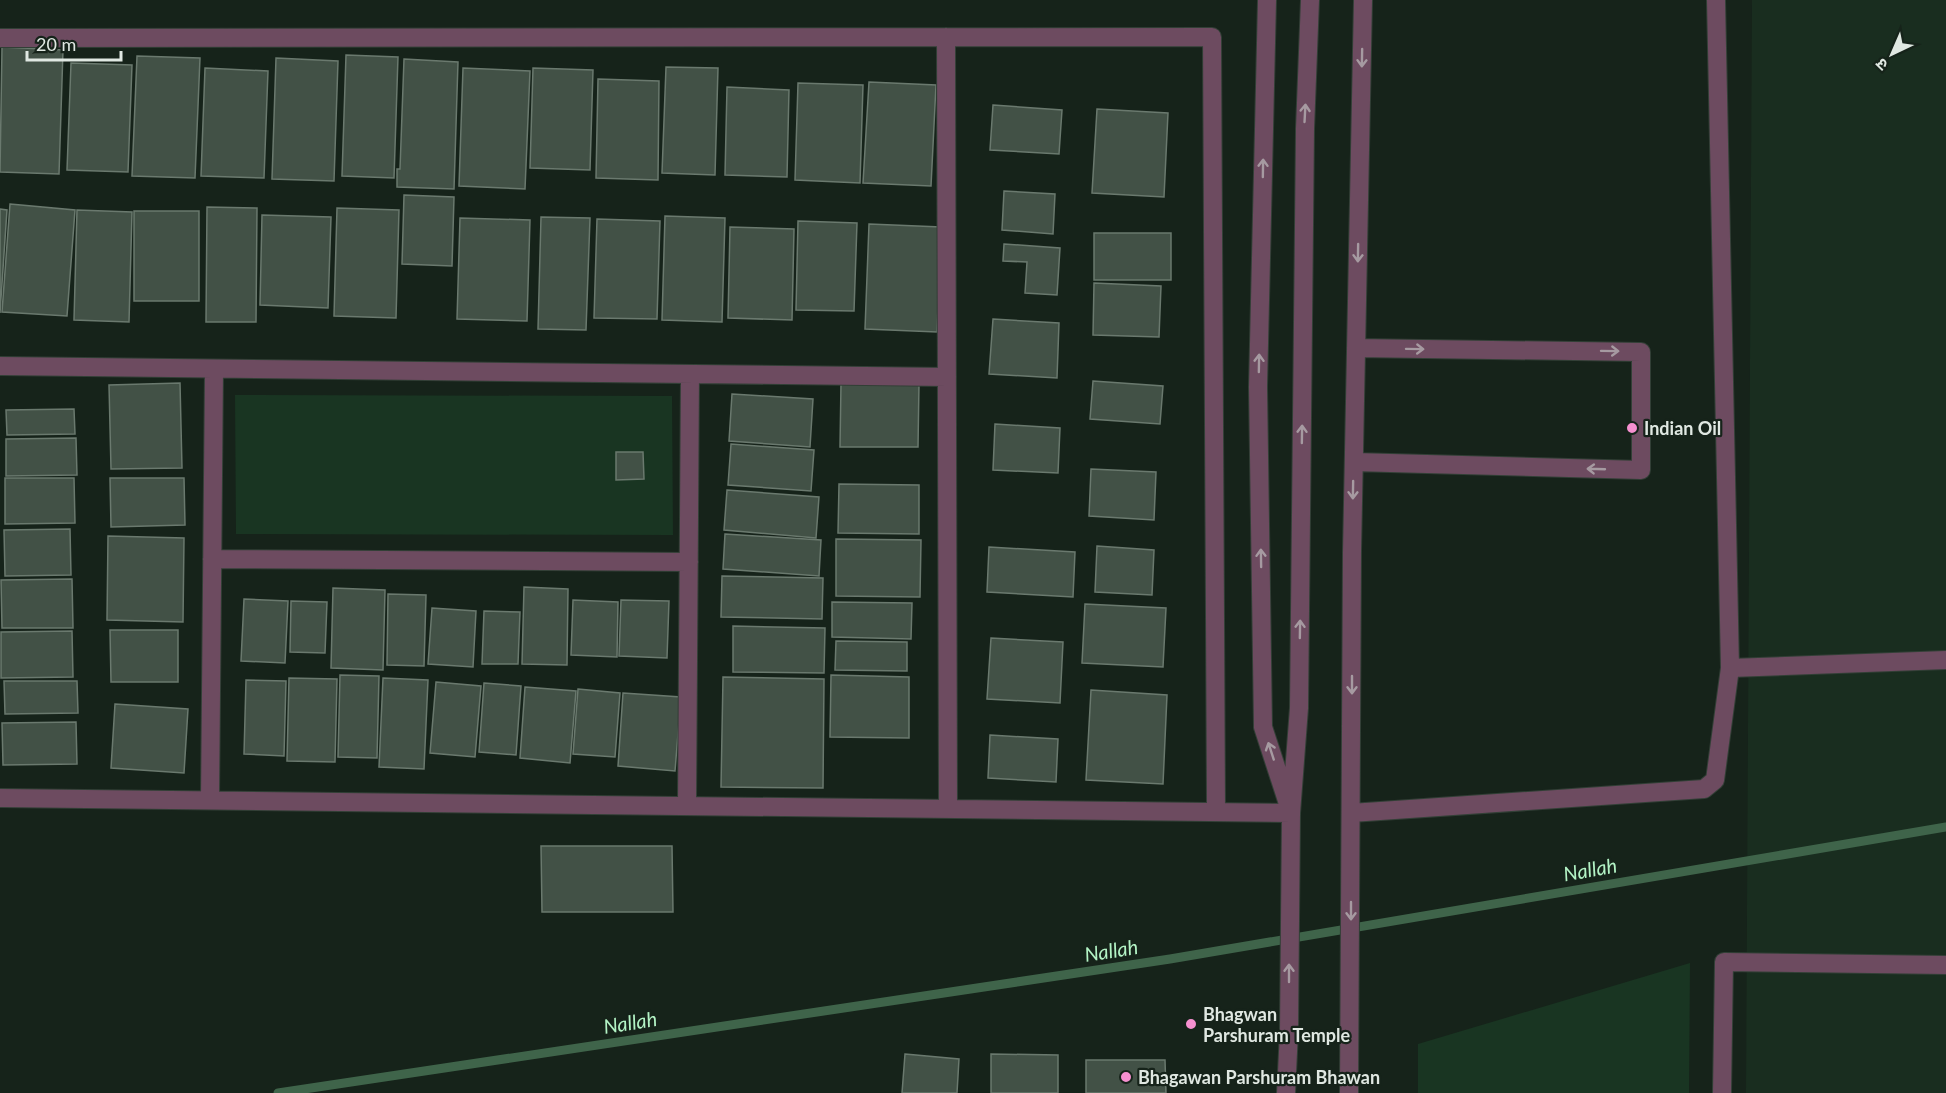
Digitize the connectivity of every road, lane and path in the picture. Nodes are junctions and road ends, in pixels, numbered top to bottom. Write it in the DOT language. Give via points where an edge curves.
graph roads {
  1 [pos="1267,0"];
  2 [pos="1310,0"];
  3 [pos="1363,0"];
  4 [pos="1716,0"];
  5 [pos="946,37"];
  6 [pos="0,38"];
  7 [pos="1356,348"];
  8 [pos="0,366"];
  9 [pos="214,369"];
  10 [pos="690,374"];
  11 [pos="947,377"];
  12 [pos="1354,462"];
  13 [pos="212,560"];
  14 [pos="689,562"];
  15 [pos="1946,660"];
  16 [pos="1730,668"];
  17 [pos="0,798"];
  18 [pos="210,800"];
  19 [pos="687,805"];
  20 [pos="948,808"];
  21 [pos="1216,811"];
  22 [pos="1291,813"];
  23 [pos="1351,813"];
  24 [pos="1946,965"];
  25 [pos="1286,1093"];
  26 [pos="1349,1093"];
  27 [pos="1722,1093"];
  22 -- 1 [label="street, one-way" via="1263,728 1258,387"];
  22 -- 2 [label="street, one-way" via="1299,708"];
  3 -- 7 [label="street, one-way"];
  4 -- 16 [label="street"];
  5 -- 6 [label="street"];
  5 -- 11 [label="street"];
  5 -- 21 [label="street" via="1212,37"];
  7 -- 12 [label="street"];
  7 -- 12 [label="street, one-way" via="1641,352 1641,470"];
  8 -- 9 [label="street"];
  9 -- 10 [label="street"];
  9 -- 13 [label="street"];
  10 -- 11 [label="street"];
  10 -- 14 [label="street"];
  11 -- 20 [label="street"];
  12 -- 23 [label="street, one-way"];
  13 -- 14 [label="street"];
  13 -- 18 [label="street"];
  14 -- 19 [label="street"];
  15 -- 16 [label="street"];
  16 -- 23 [label="street" via="1715,780 1704,789"];
  17 -- 18 [label="street"];
  18 -- 19 [label="street"];
  19 -- 20 [label="street"];
  20 -- 21 [label="street"];
  21 -- 22 [label="street"];
  25 -- 22 [label="street, one-way"];
  23 -- 26 [label="street, one-way"];
  24 -- 27 [label="street" via="1724,962"];
}
